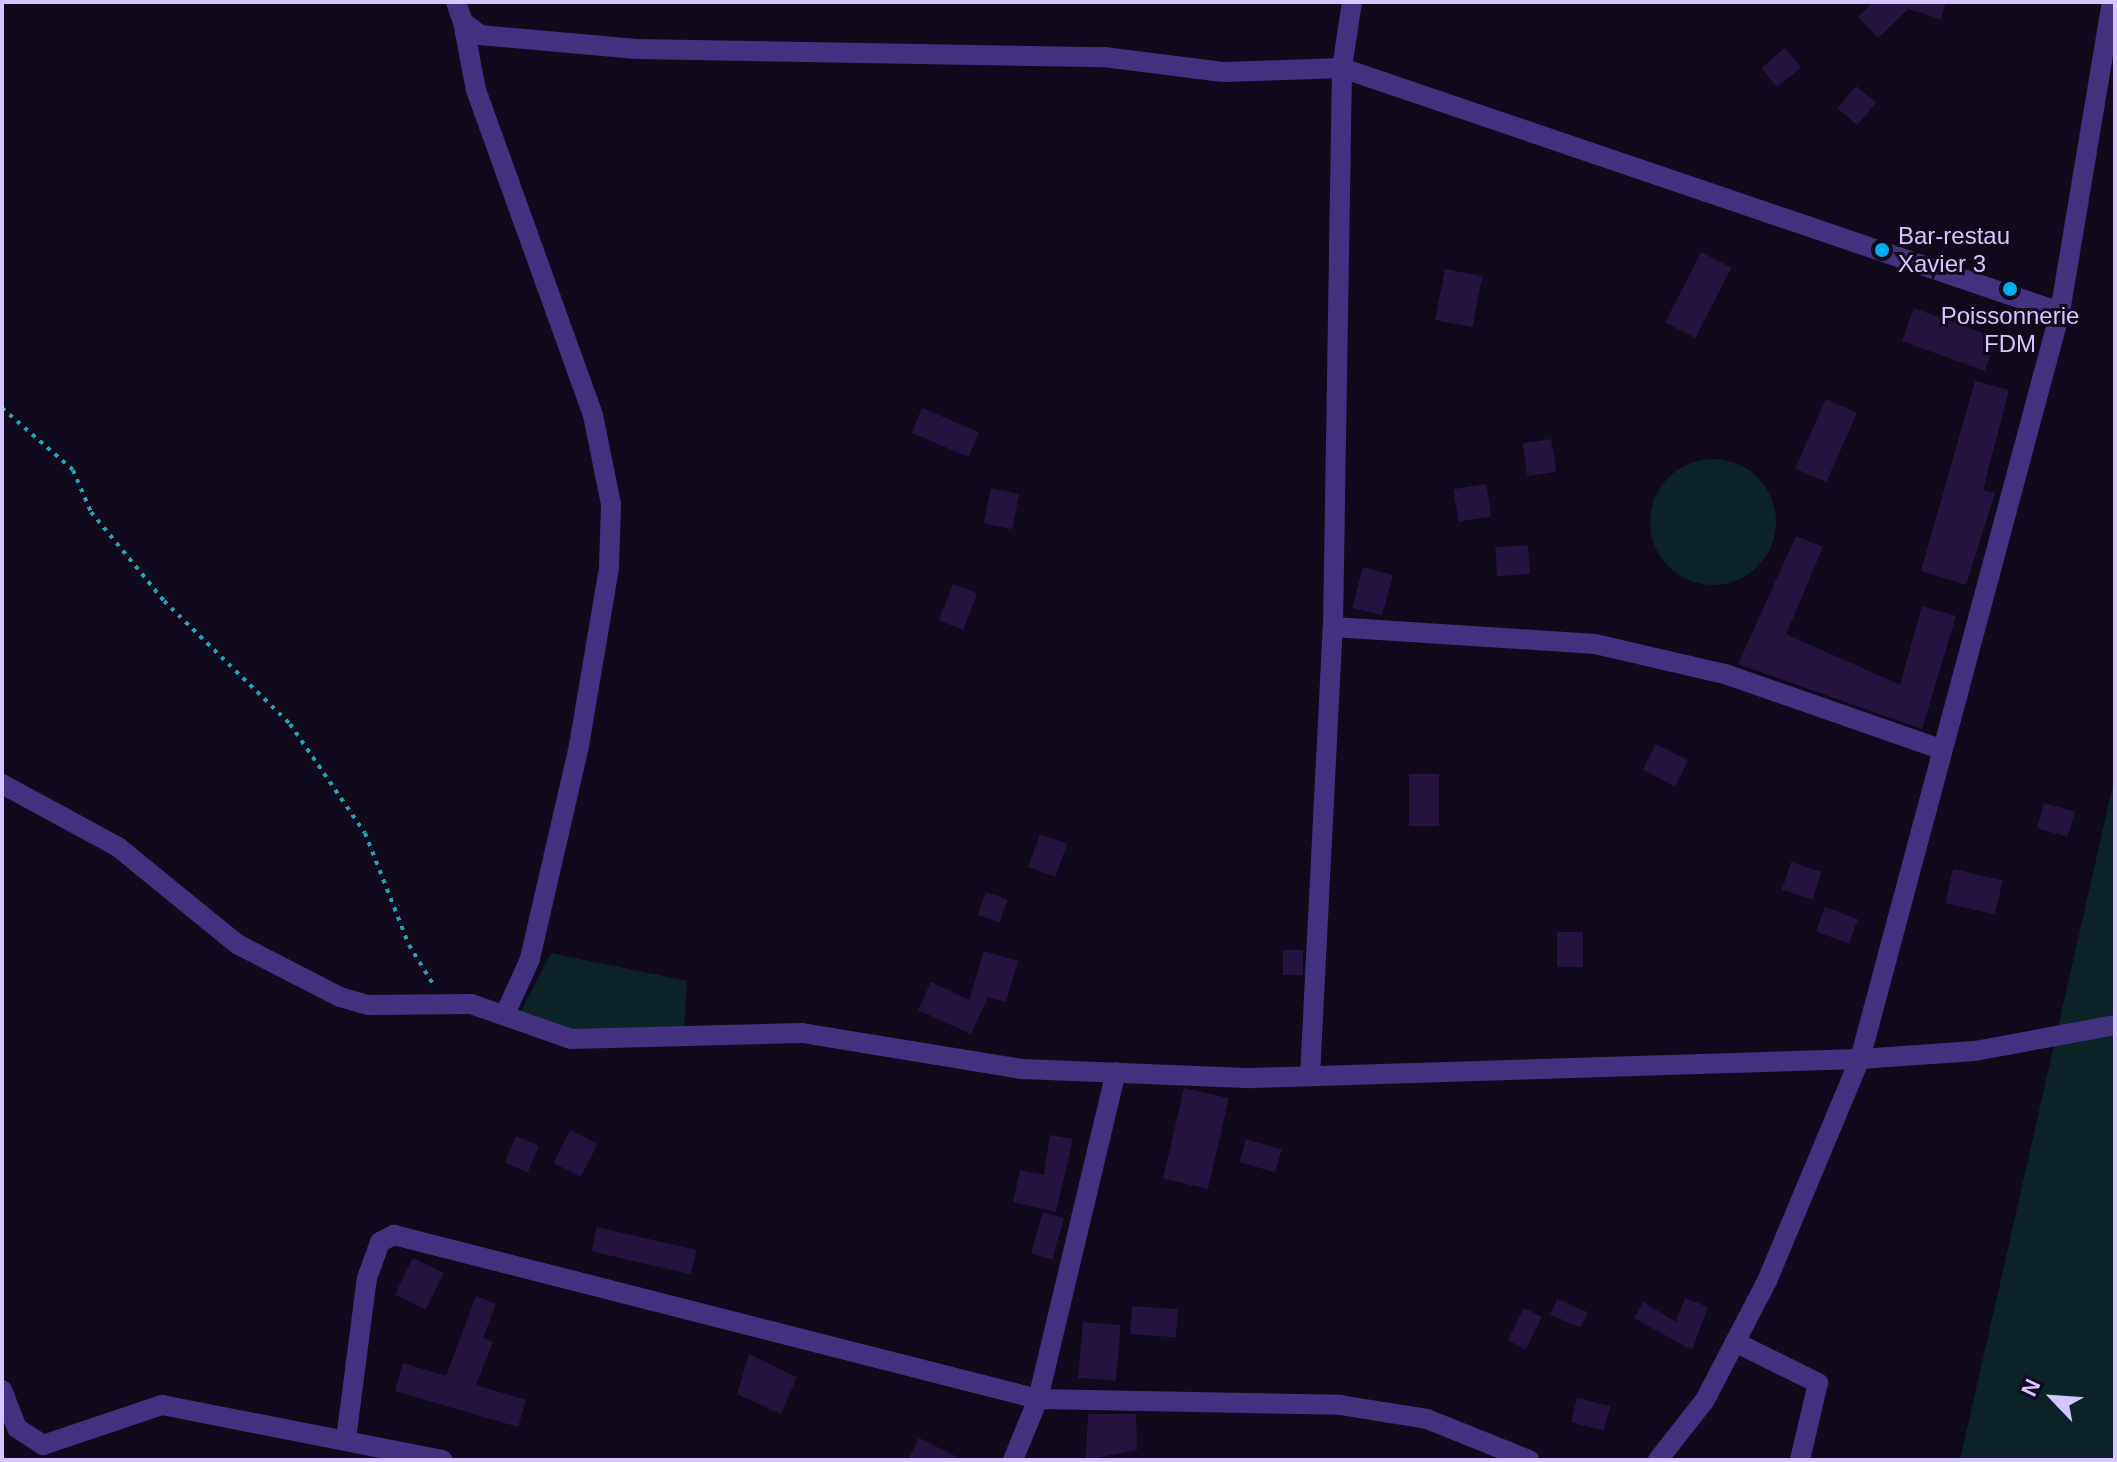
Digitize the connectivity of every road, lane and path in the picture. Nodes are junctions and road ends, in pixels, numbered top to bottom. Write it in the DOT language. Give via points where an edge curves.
graph roads {
  1 [pos="456,2"];
  2 [pos="1352,2"];
  3 [pos="2112,2"];
  4 [pos="463,22"];
  5 [pos="1342,68"];
  6 [pos="2060,312"];
  7 [pos="2,408"];
  8 [pos="1333,627"];
  9 [pos="1940,749"];
  10 [pos="2,784"];
  11 [pos="445,1003"];
  12 [pos="505,1014"];
  13 [pos="2115,1025"];
  14 [pos="1860,1059"];
  15 [pos="1116,1072"];
  16 [pos="1310,1076"];
  17 [pos="1735,1342"];
  18 [pos="2,1390"];
  19 [pos="1038,1399"];
  20 [pos="346,1439"];
  21 [pos="443,1460"];
  22 [pos="1013,1460"];
  23 [pos="1529,1460"];
  24 [pos="1658,1460"];
  25 [pos="1800,1460"];
  1 -- 4 [label="street"];
  2 -- 5 [label="street"];
  3 -- 6 [label="street"];
  4 -- 5 [label="street" via="480,35 636,49 1104,57 1223,72"];
  4 -- 12 [label="street" via="476,90 593,415 611,504 609,568 579,746 530,959"];
  5 -- 6 [label="street"];
  5 -- 8 [label="street"];
  6 -- 9 [label="street"];
  7 -- 11 [label="path" via="73,470 91,512 164,601 290,724 327,773 365,833 409,945"];
  8 -- 9 [label="street" via="1595,644 1725,674"];
  8 -- 16 [label="street"];
  9 -- 14 [label="street"];
  10 -- 11 [label="street" via="118,847 267,962 368,1005"];
  11 -- 12 [label="street"];
  12 -- 15 [label="street" via="571,1039 802,1033 995,1066"];
  13 -- 14 [label="street" via="1975,1051"];
  14 -- 16 [label="street"];
  14 -- 17 [label="street"];
  15 -- 16 [label="street"];
  15 -- 19 [label="street"];
  17 -- 24 [label="street" via="1705,1400"];
  17 -- 25 [label="street" via="1818,1383"];
  18 -- 20 [label="street" via="17,1428 43,1445 162,1405"];
  19 -- 20 [label="street" via="394,1235 380,1242 367,1278"];
  19 -- 22 [label="street"];
  19 -- 23 [label="street" via="1340,1405 1427,1419"];
  20 -- 21 [label="street"];
}
